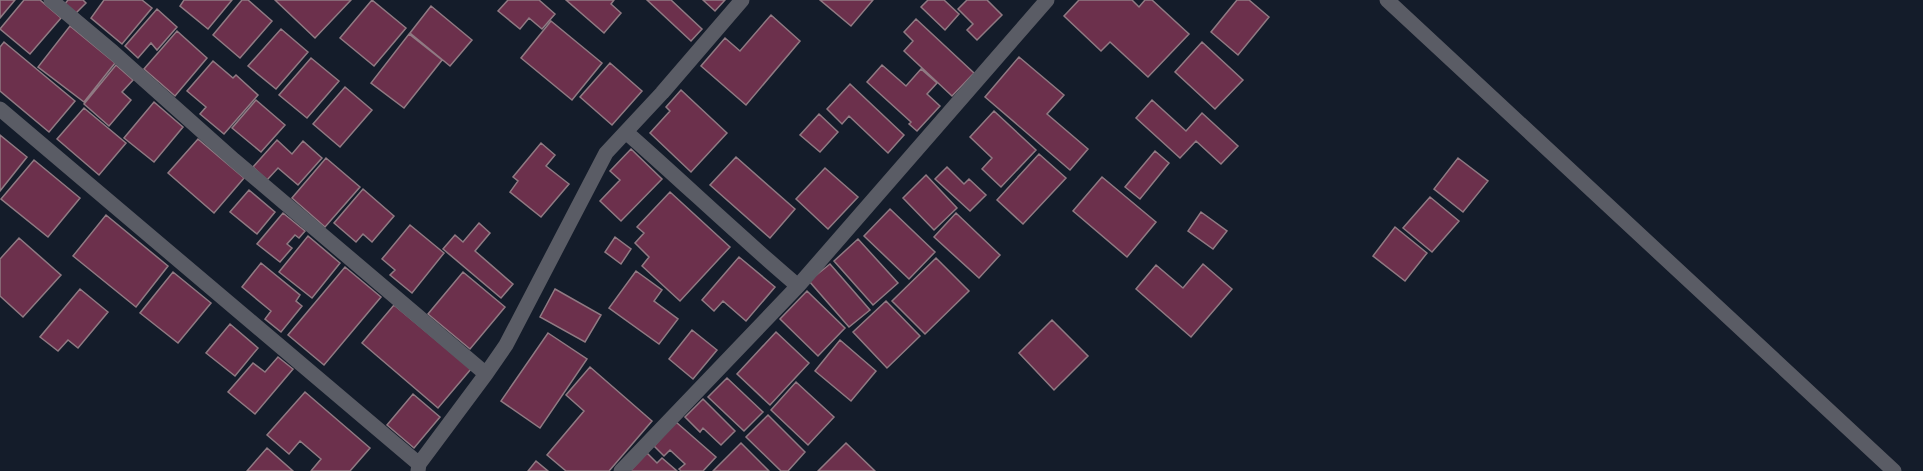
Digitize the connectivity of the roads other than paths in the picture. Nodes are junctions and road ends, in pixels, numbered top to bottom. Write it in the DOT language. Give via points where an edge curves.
graph roads {
  1 [pos="51,0"];
  2 [pos="742,0"];
  3 [pos="1047,0"];
  4 [pos="1387,0"];
  5 [pos="0,109"];
  6 [pos="626,132"];
  7 [pos="798,286"];
  8 [pos="486,375"];
  9 [pos="418,467"];
  10 [pos="621,471"];
  11 [pos="1894,471"];
  1 -- 8 [label="street"];
  2 -- 6 [label="street"];
  3 -- 7 [label="street"];
  4 -- 11 [label="street"];
  5 -- 9 [label="street"];
  6 -- 7 [label="street"];
  6 -- 8 [label="street" via="606,153 516,327"];
  7 -- 10 [label="street"];
  8 -- 9 [label="street"];
}
